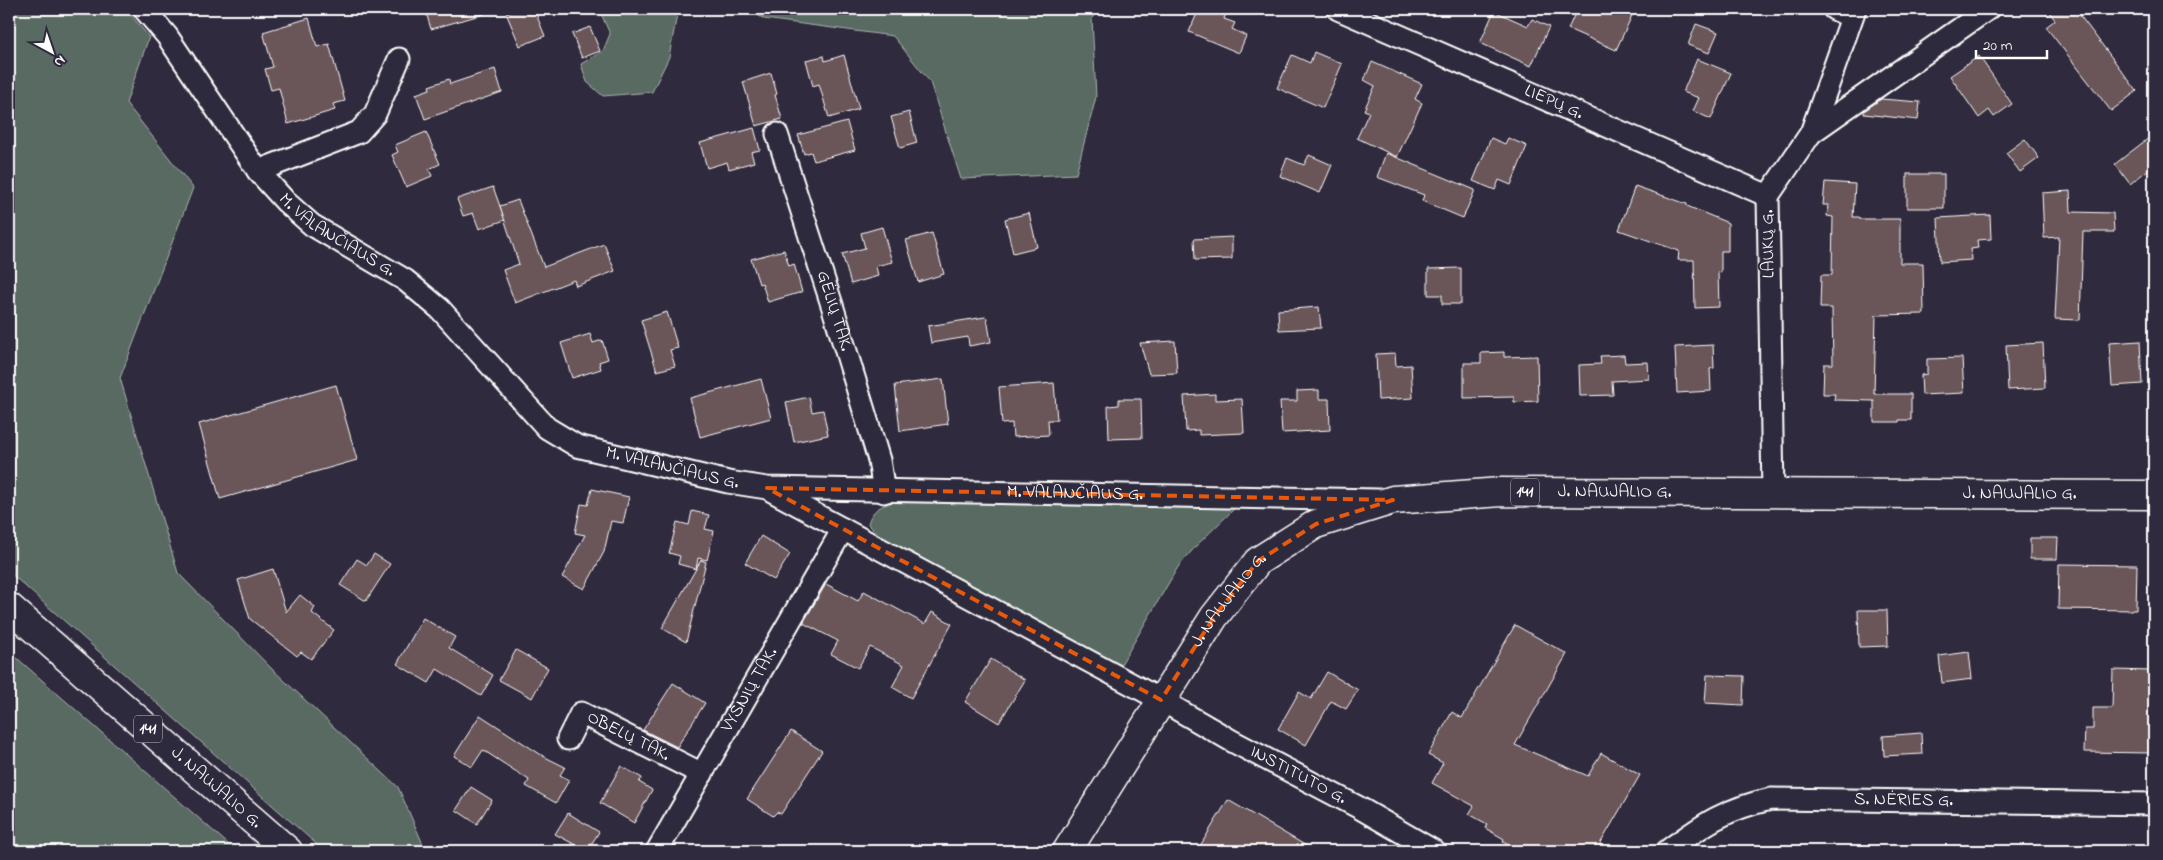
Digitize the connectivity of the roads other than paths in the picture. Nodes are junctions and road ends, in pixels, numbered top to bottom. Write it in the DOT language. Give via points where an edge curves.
graph roads {
  1 [pos="144,9"];
  2 [pos="1338,9"];
  3 [pos="1988,9"];
  4 [pos="1847,11"];
  5 [pos="400,59"];
  6 [pos="1811,133"];
  7 [pos="776,134"];
  8 [pos="258,170"];
  9 [pos="1768,196"];
  10 [pos="767,488"];
  11 [pos="884,492"];
  12 [pos="1774,494"];
  13 [pos="2154,495"];
  14 [pos="1393,500"];
  15 [pos="843,529"];
  16 [pos="9,607"];
  17 [pos="1161,700"];
  18 [pos="568,739"];
  19 [pos="702,774"];
  20 [pos="2154,804"];
  21 [pos="288,851"];
  22 [pos="657,851"];
  23 [pos="1067,851"];
  24 [pos="1434,851"];
  25 [pos="1667,851"];
  1 -- 8 [label="street, M. VALANČIAUS G." via="220,110"];
  2 -- 9 [label="street, LIEPŲ G."];
  3 -- 6 [label="street, LAUKŲ G."];
  4 -- 6 [label="street"];
  5 -- 8 [label="street" via="375,114 359,132"];
  6 -- 9 [label="street, LAUKŲ G."];
  7 -- 11 [label="street, GĖLIŲ TAK." via="879,460"];
  8 -- 10 [label="street, M. VALANČIAUS G." via="312,225 405,280 440,309 547,428 577,446 728,482"];
  9 -- 12 [label="street, LAUKŲ G."];
  10 -- 11 [label="street, M. VALANČIAUS G."];
  10 -- 15 [label="street, INSTITUTO G."];
  11 -- 14 [label="street, M. VALANČIAUS G."];
  12 -- 13 [label="main road, J. NAUJALIO G. / 141"];
  12 -- 14 [label="main road, J. NAUJALIO G. / 141" via="1501,492"];
  14 -- 17 [label="main road, J. NAUJALIO G. / 141" via="1316,524 1258,561 1214,617"];
  15 -- 17 [label="street, INSTITUTO G."];
  15 -- 19 [label="street, VYŠNIŲ TAK."];
  16 -- 21 [label="main road, J. NAUJALIO G. / 141"];
  17 -- 23 [label="main road, J. NAUJALIO G. / 141"];
  17 -- 24 [label="street, INSTITUTO G."];
  18 -- 19 [label="street, OBELŲ TAK." via="581,713"];
  19 -- 22 [label="street, VYŠNIŲ TAK."];
  20 -- 25 [label="street, S. NĖRIES G." via="1771,799 1742,806 1706,823"];
}
